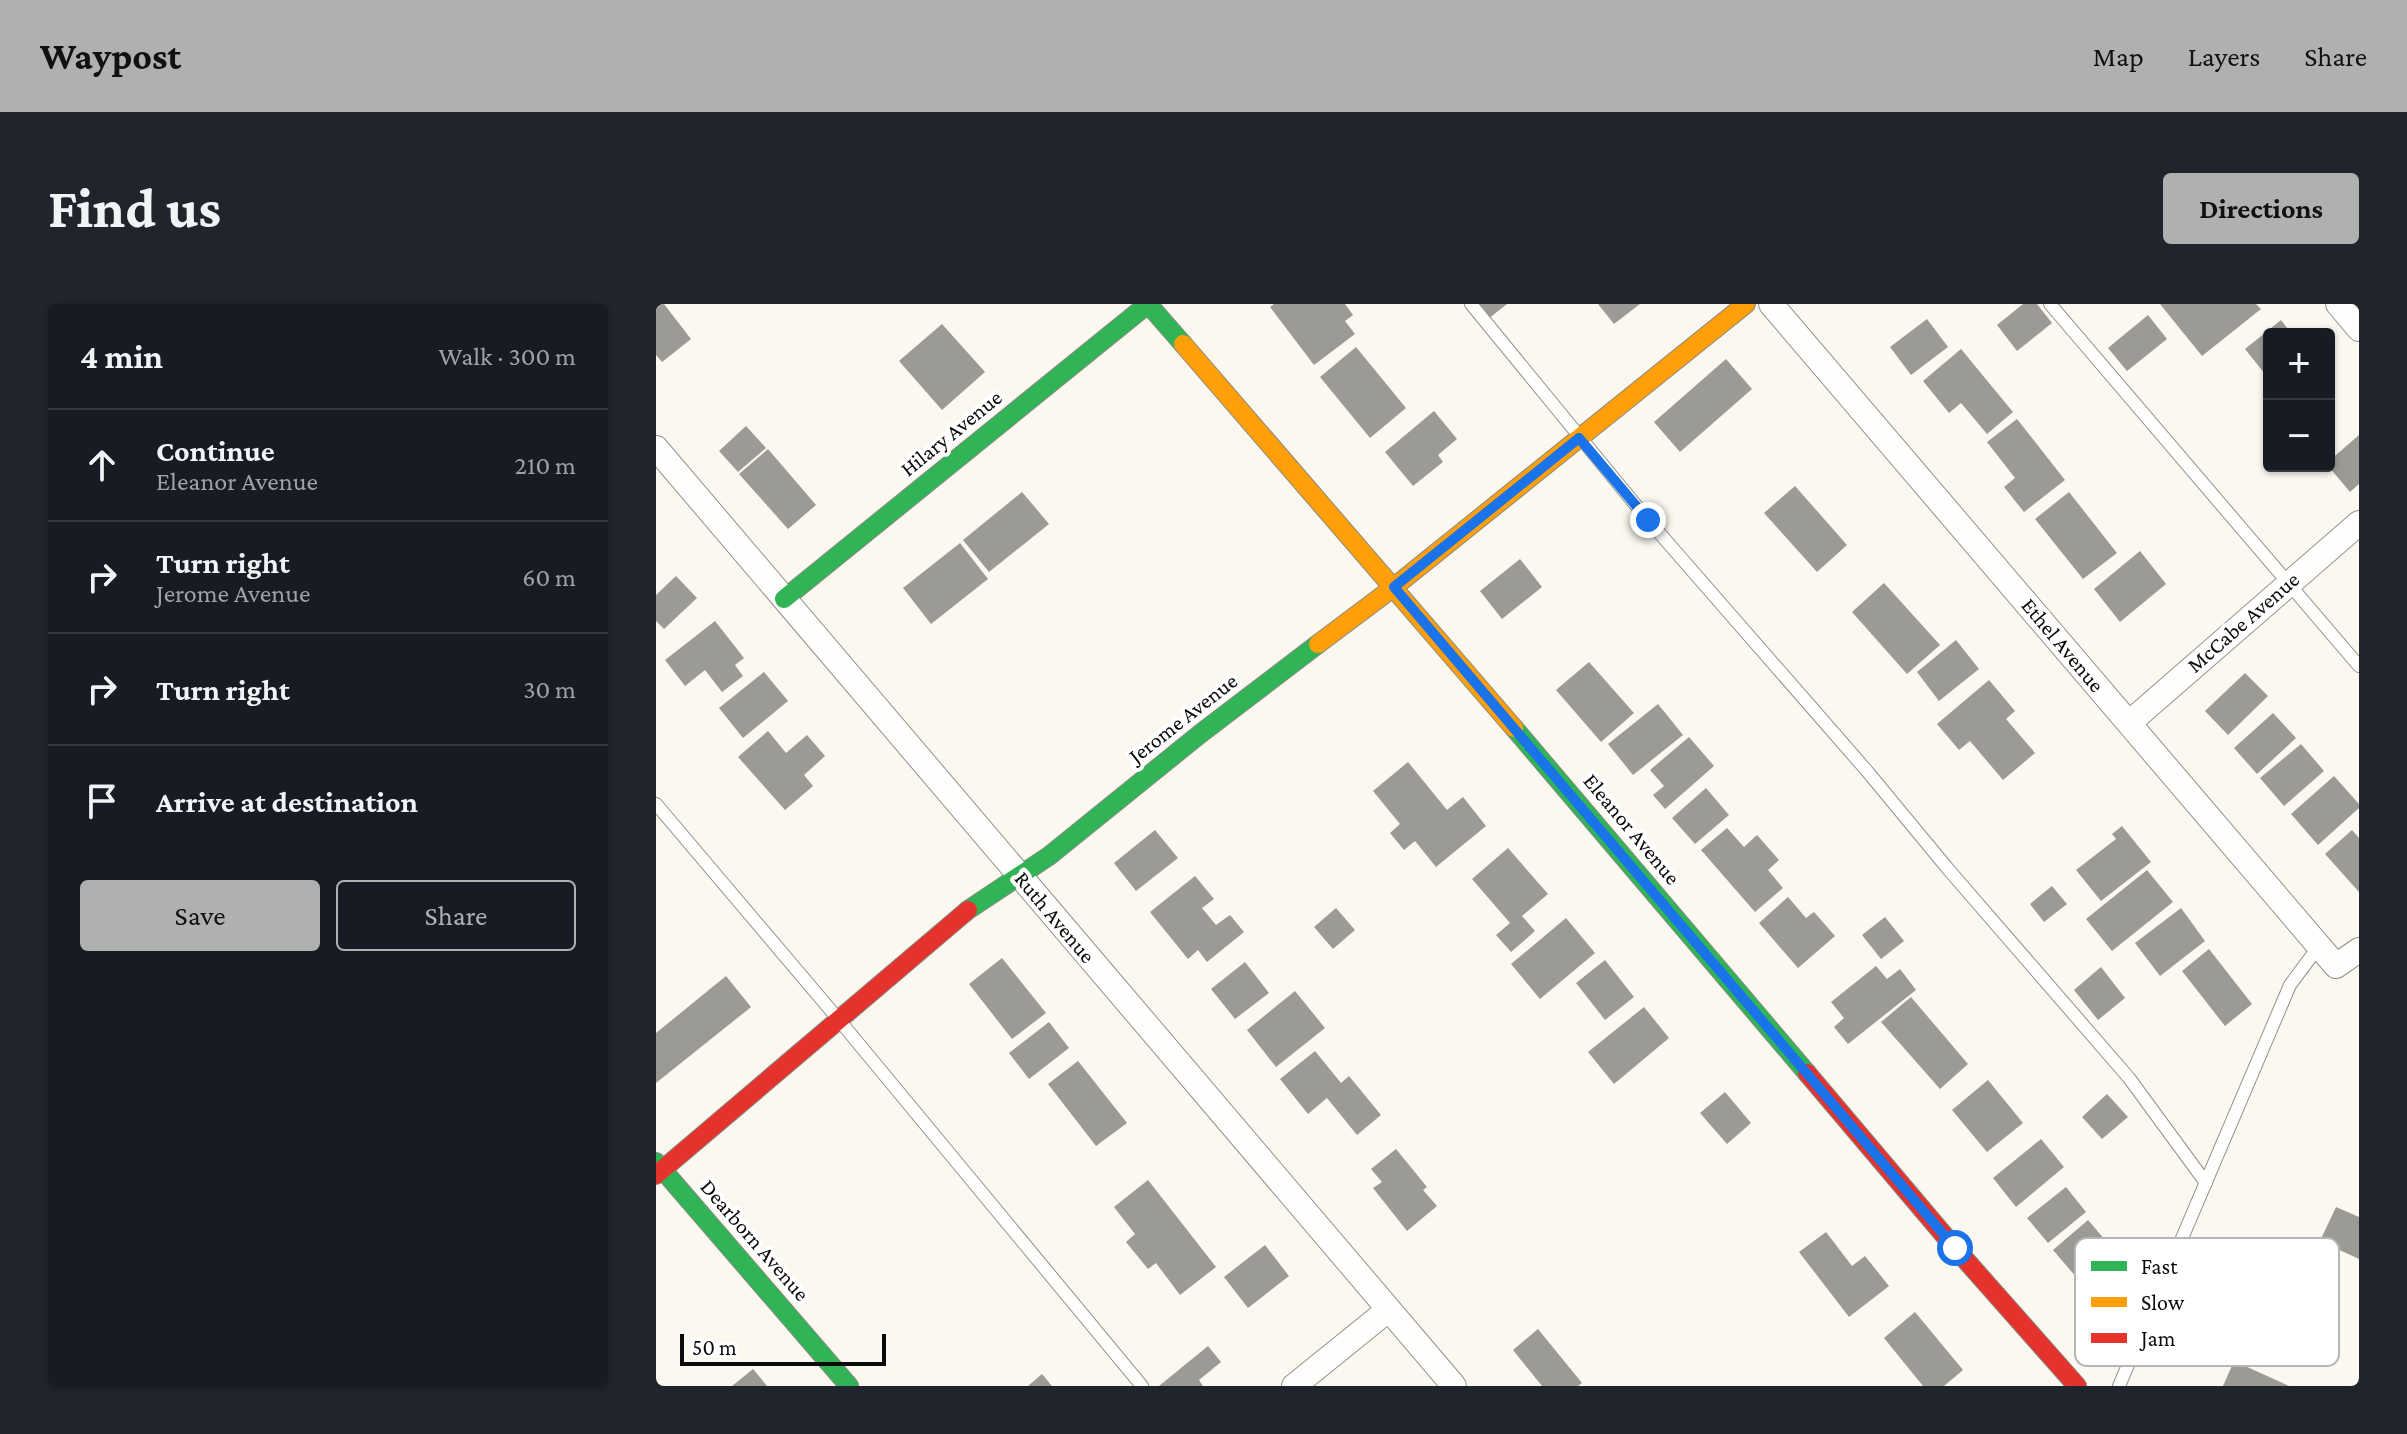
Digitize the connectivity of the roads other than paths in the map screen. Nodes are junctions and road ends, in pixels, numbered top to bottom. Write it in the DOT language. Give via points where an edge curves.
graph roads {
  1 [pos="1148,304"];
  2 [pos="1471,304"];
  3 [pos="1746,304"];
  4 [pos="1771,304"];
  5 [pos="2050,304"];
  6 [pos="2338,304"];
  7 [pos="2359,329"];
  8 [pos="1579,438"];
  9 [pos="656,448"];
  10 [pos="2359,523"];
  11 [pos="2288,583"];
  12 [pos="1394,587"];
  13 [pos="784,599"];
  14 [pos="2359,666"];
  15 [pos="2129,723"];
  16 [pos="656,804"];
  17 [pos="1019,875"];
  18 [pos="2319,946"];
  19 [pos="2359,950"];
  20 [pos="839,1020"];
  21 [pos="658,1169"];
  22 [pos="2206,1183"];
  23 [pos="2182,1238"];
  24 [pos="1388,1310"];
  25 [pos="2128,1366"];
  26 [pos="849,1386"];
  27 [pos="1142,1386"];
  28 [pos="1294,1386"];
  29 [pos="1454,1386"];
  30 [pos="2077,1386"];
  31 [pos="2119,1386"];
  1 -- 12 [label="street, Eleanor Avenue"];
  1 -- 13 [label="street, Hilary Avenue"];
  2 -- 8 [label="lane"];
  3 -- 8 [label="street, Jerome Avenue"];
  4 -- 15 [label="street, Ethel Avenue"];
  5 -- 11 [label="lane"];
  6 -- 7 [label="street"];
  8 -- 12 [label="street, Jerome Avenue"];
  8 -- 22 [label="lane" via="2129,1078"];
  9 -- 13 [label="street, Ruth Avenue"];
  10 -- 11 [label="street, McCabe Avenue"];
  11 -- 14 [label="lane"];
  11 -- 15 [label="street, McCabe Avenue"];
  12 -- 17 [label="street, Jerome Avenue"];
  12 -- 30 [label="street, Eleanor Avenue"];
  13 -- 17 [label="street, Ruth Avenue"];
  15 -- 18 [label="street, Ethel Avenue"];
  16 -- 20 [label="lane"];
  17 -- 20 [label="street, Jerome Avenue" via="981,899"];
  17 -- 24 [label="street, Ruth Avenue"];
  18 -- 19 [label="street, Ethel Avenue" via="2336,966"];
  18 -- 22 [label="lane" via="2290,985"];
  20 -- 21 [label="street, Jerome Avenue"];
  20 -- 27 [label="lane"];
  21 -- 26 [label="street, Dearborn Avenue"];
  22 -- 23 [label="lane"];
  24 -- 28 [label="street"];
  24 -- 29 [label="street, Ruth Avenue"];
  25 -- 31 [label="lane"];
}
